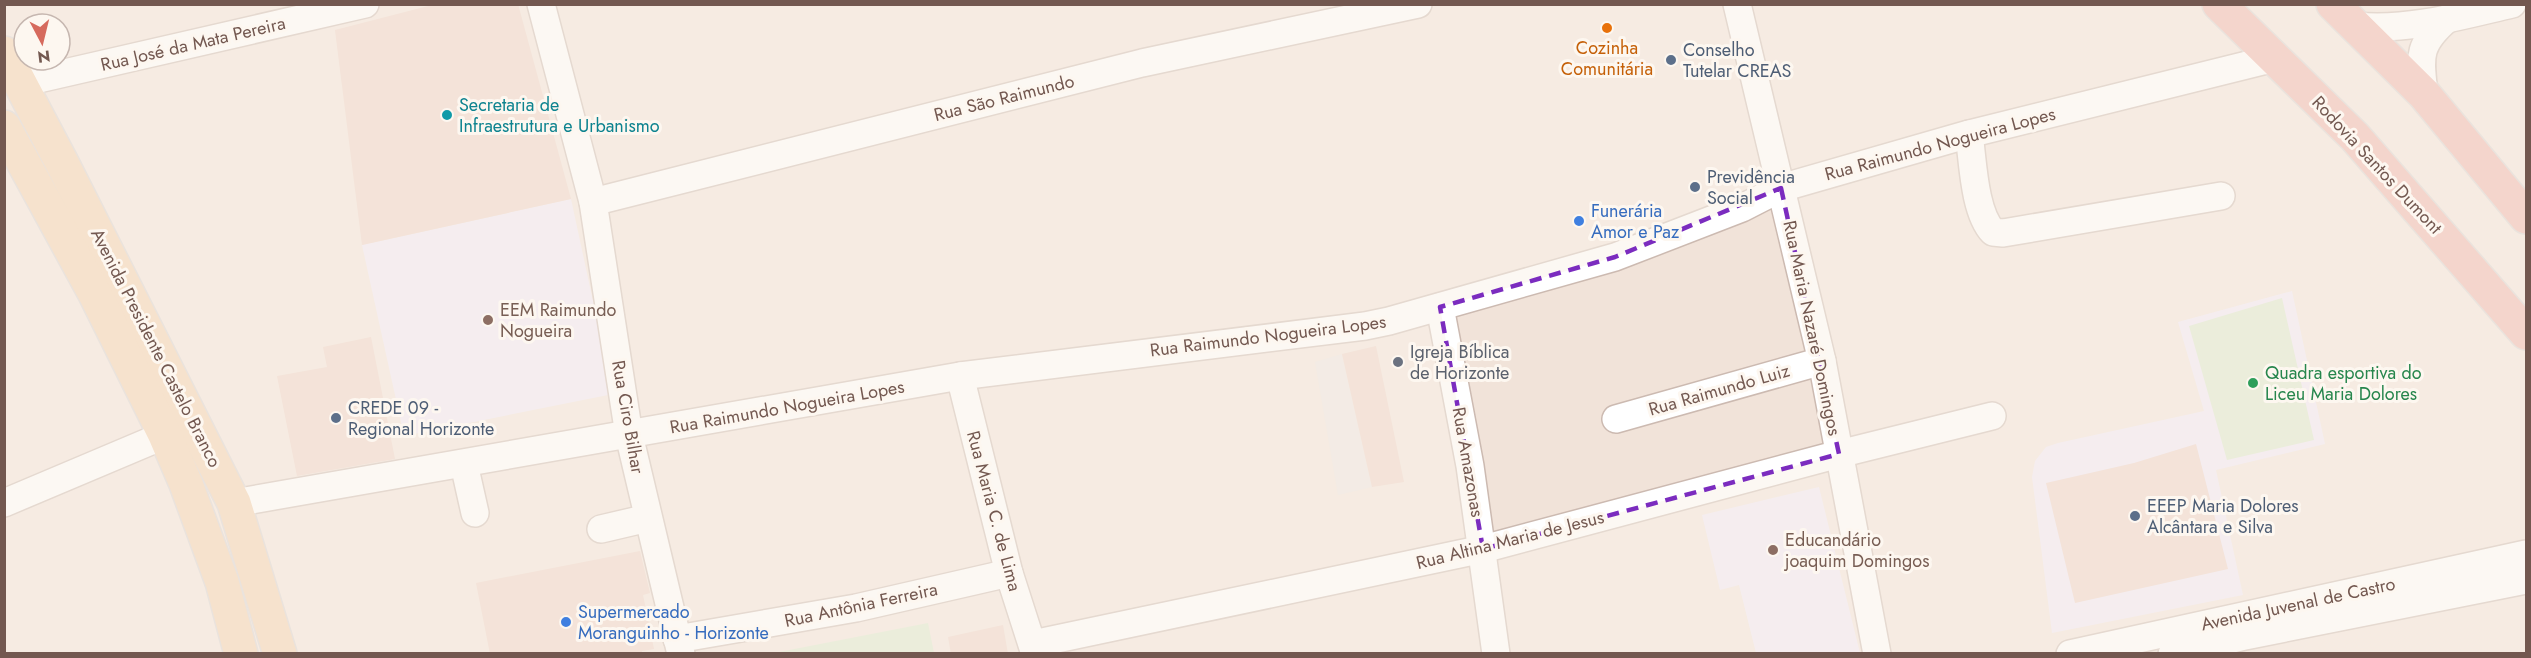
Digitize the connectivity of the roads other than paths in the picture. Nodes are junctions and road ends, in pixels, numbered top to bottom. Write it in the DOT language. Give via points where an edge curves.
graph roads {
  1 [pos="365,4"];
  2 [pos="541,4"];
  3 [pos="1418,4"];
  4 [pos="1737,4"];
  5 [pos="2219,4"];
  6 [pos="2512,4"];
  7 [pos="2344,15"];
  8 [pos="2447,19"];
  9 [pos="4,53"];
  10 [pos="2275,58"];
  11 [pos="21,83"];
  12 [pos="2424,94"];
  13 [pos="4,127"];
  14 [pos="1969,134"];
  15 [pos="62,163"];
  16 [pos="33,179"];
  17 [pos="1781,188"];
  18 [pos="2221,196"];
  19 [pos="593,202"];
  20 [pos="2526,217"];
  21 [pos="1440,308"];
  22 [pos="2526,333"];
  23 [pos="1822,361"];
  24 [pos="960,376"];
  25 [pos="1992,416"];
  26 [pos="1616,419"];
  27 [pos="165,435"];
  28 [pos="629,435"];
  29 [pos="1839,454"];
  30 [pos="464,464"];
  31 [pos="4,503"];
  32 [pos="234,503"];
  33 [pos="475,513"];
  34 [pos="648,518"];
  35 [pos="601,529"];
  36 [pos="1483,549"];
  37 [pos="2526,554"];
  38 [pos="1009,573"];
  39 [pos="2526,580"];
  40 [pos="2247,645"];
  41 [pos="679,646"];
  42 [pos="1034,649"];
  43 [pos="241,654"];
  44 [pos="280,654"];
  45 [pos="1496,654"];
  46 [pos="1877,654"];
  47 [pos="2070,654"];
  48 [pos="2172,654"];
  1 -- 11 [label="street, Rua José da Mata Pereira"];
  2 -- 19 [label="street, Rua Ciro Bilhar"];
  3 -- 19 [label="street, Rua São Raimundo" via="1142,63"];
  4 -- 17 [label="street, Rua Maria Nazaré Domingos"];
  5 -- 10 [label="highway, Rodovia Santos Dumont"];
  6 -- 8 [label="street"];
  7 -- 8 [label="street" via="2375,28"];
  7 -- 12 [label="highway"];
  8 -- 12 [label="street" via="2423,49"];
  9 -- 11 [label="main road, Avenida Presidente Castelo Branco"];
  10 -- 14 [label="street, Rua Raimundo Nogueira Lopes"];
  10 -- 22 [label="highway, Rodovia Santos Dumont" via="2355,137"];
  11 -- 15 [label="main road, Avenida Presidente Castelo Branco"];
  12 -- 20 [label="highway"];
  13 -- 16 [label="main road, Avenida Presidente Castelo Branco"];
  14 -- 17 [label="street, Rua Raimundo Nogueira Lopes"];
  14 -- 18 [label="street" via="1980,208 1993,232"];
  15 -- 16 [label="main road"];
  15 -- 32 [label="main road, Avenida Presidente Castelo Branco"];
  16 -- 27 [label="main road, Avenida Presidente Castelo Branco"];
  17 -- 21 [label="street, Rua Raimundo Nogueira Lopes" via="1742,208 1615,257"];
  17 -- 23 [label="street, Rua Maria Nazaré Domingos"];
  19 -- 28 [label="street, Rua Ciro Bilhar"];
  21 -- 24 [label="street, Rua Raimundo Nogueira Lopes" via="1365,326"];
  21 -- 36 [label="street, Rua Amazonas"];
  23 -- 26 [label="street, Rua Raimundo Luiz"];
  23 -- 29 [label="street, Rua Maria Nazaré Domingos"];
  24 -- 28 [label="street, Rua Raimundo Nogueira Lopes"];
  24 -- 38 [label="street, Rua Maria C. de Lima"];
  25 -- 29 [label="street, Rua Altina Maria de Jesus"];
  27 -- 31 [label="street"];
  27 -- 43 [label="main road, Avenida Presidente Castelo Branco" via="222,582"];
  28 -- 30 [label="street, Rua Raimundo Nogueira Lopes"];
  28 -- 34 [label="street, Rua Ciro Bilhar"];
  29 -- 36 [label="street, Rua Altina Maria de Jesus"];
  29 -- 46 [label="street, Rua Maria Nazaré Domingos"];
  30 -- 32 [label="street, Rua Raimundo Nogueira Lopes"];
  30 -- 33 [label="street"];
  32 -- 44 [label="main road, Avenida Presidente Castelo Branco"];
  34 -- 35 [label="street"];
  34 -- 41 [label="street, Rua Ciro Bilhar"];
  36 -- 42 [label="street, Rua Altina Maria de Jesus"];
  36 -- 45 [label="street, Rua Amazonas"];
  37 -- 47 [label="street, Avenida Juvenal de Castro"];
  38 -- 41 [label="street, Rua Antônia Ferreira"];
  38 -- 42 [label="street, Rua Maria C. de Lima"];
  39 -- 40 [label="street, Avenida Juvenal de Castro"];
  40 -- 48 [label="street, Avenida Juvenal de Castro"];
}
